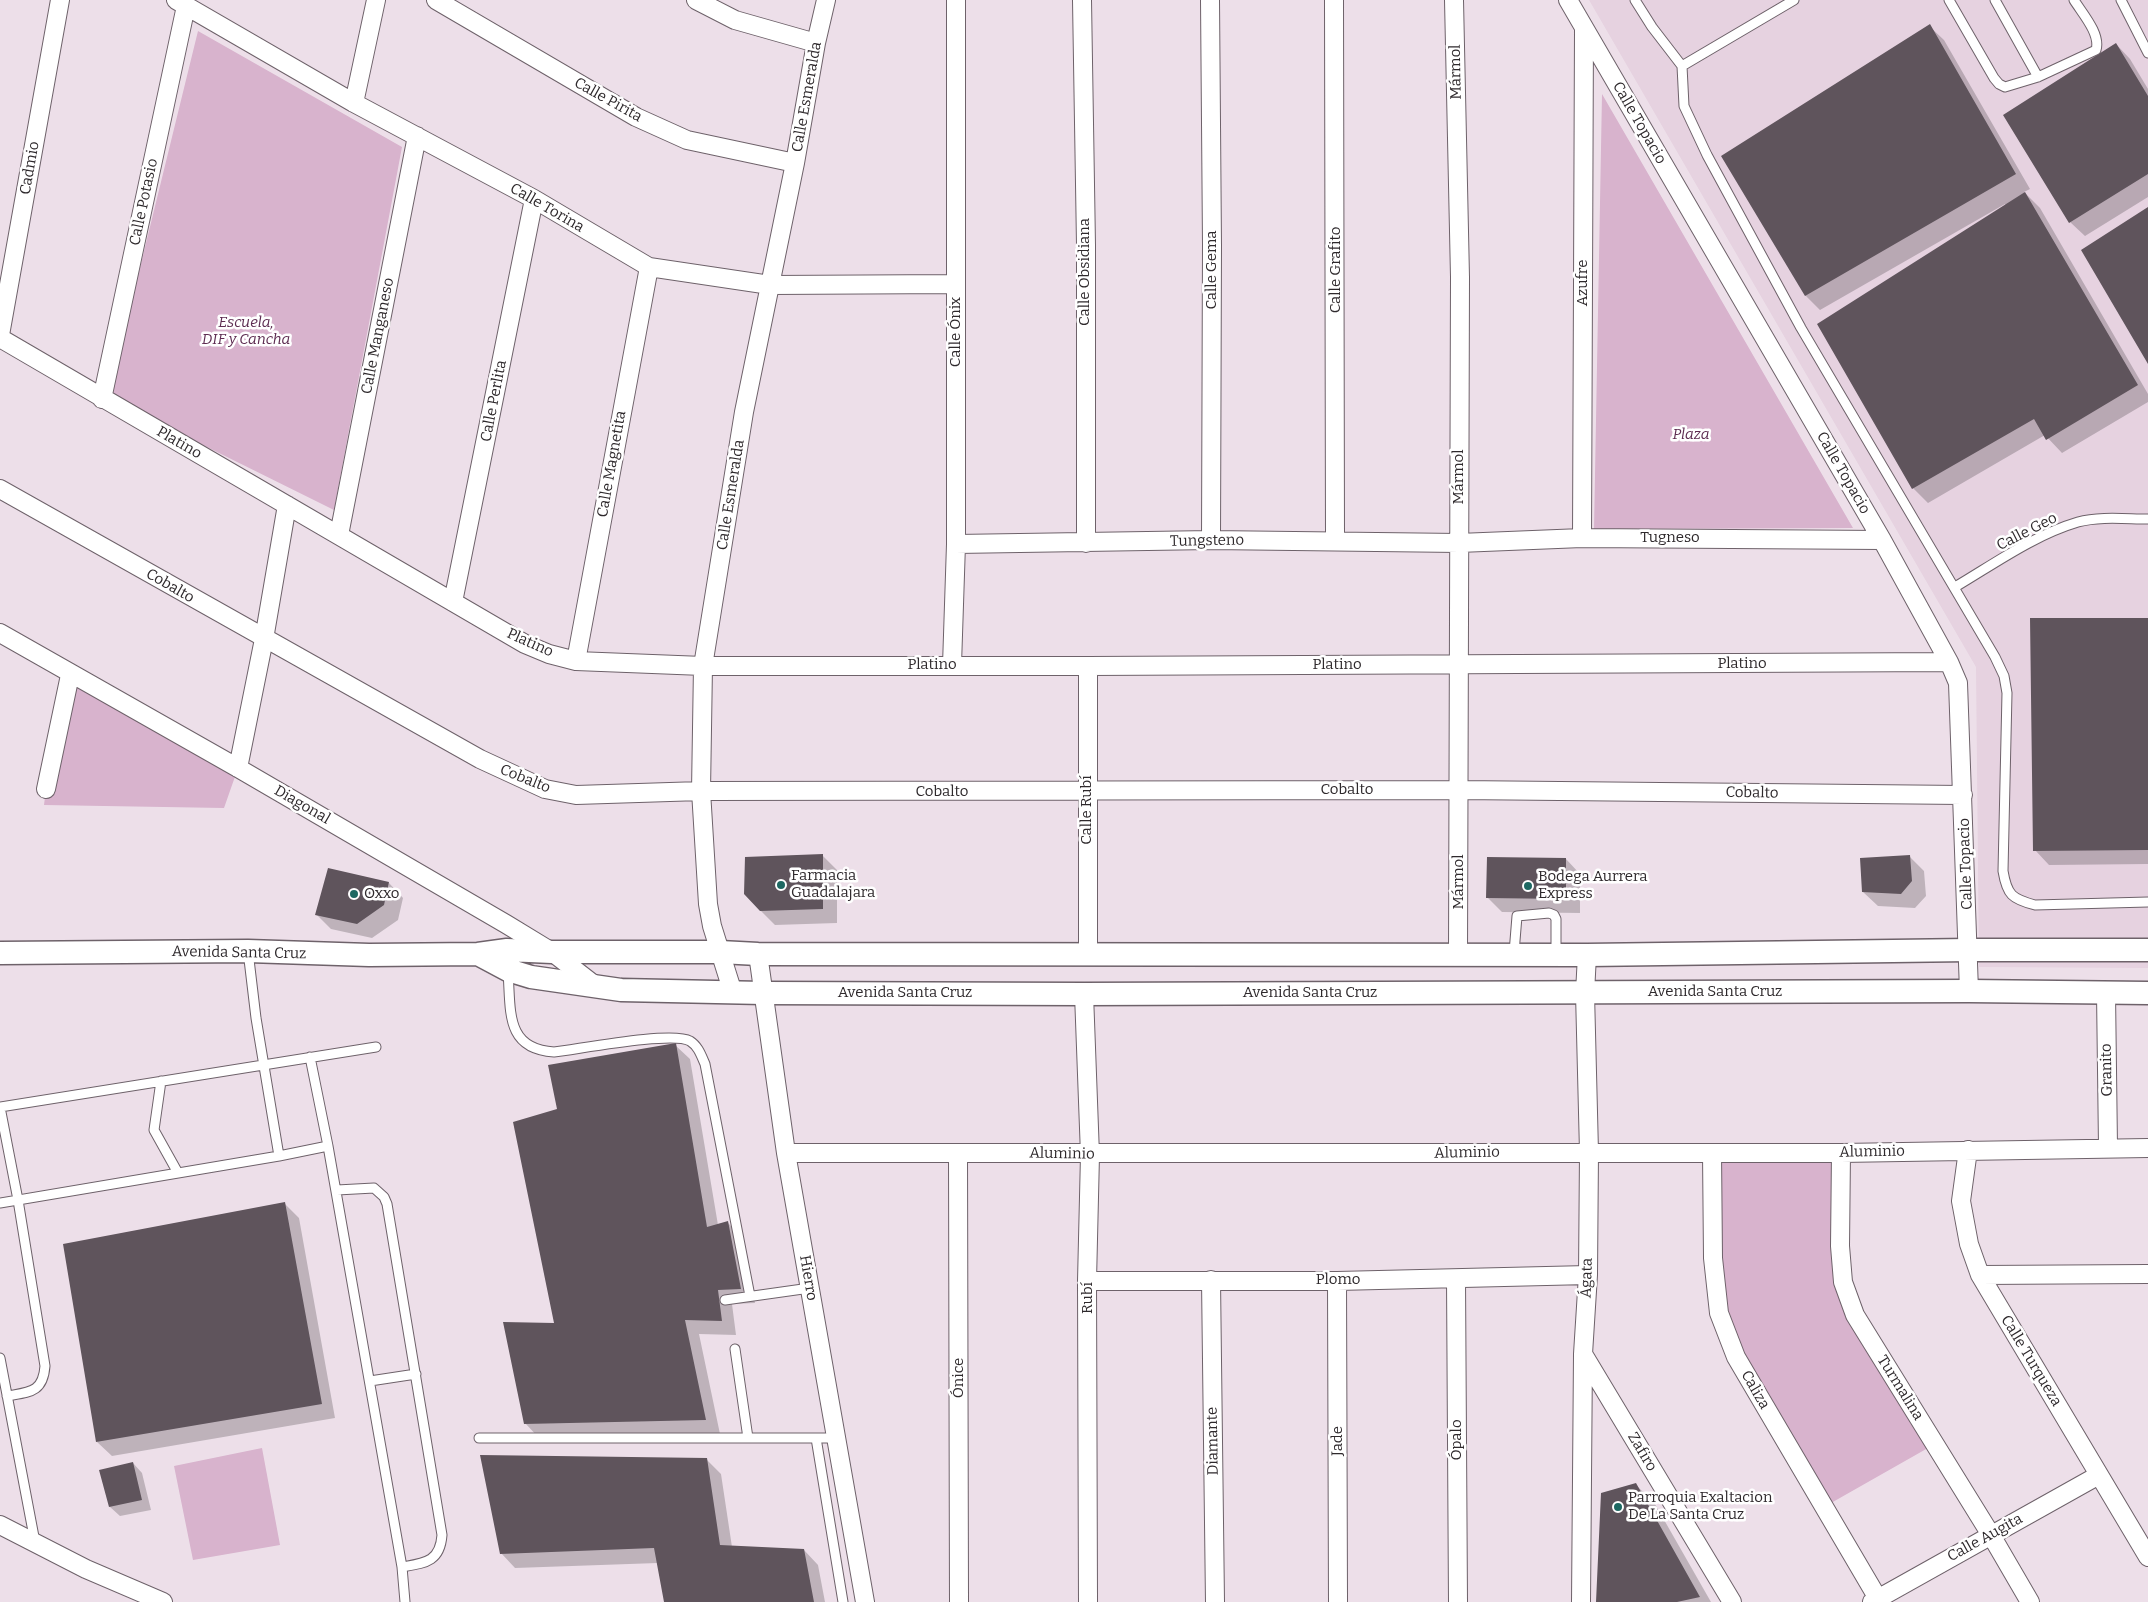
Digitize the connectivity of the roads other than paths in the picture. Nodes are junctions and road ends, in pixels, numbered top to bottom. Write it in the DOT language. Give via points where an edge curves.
graph roads {
  1 [pos="60,0"];
  2 [pos="376,0"];
  3 [pos="436,0"];
  4 [pos="696,0"];
  5 [pos="826,0"];
  6 [pos="956,0"];
  7 [pos="1082,0"];
  8 [pos="1210,0"];
  9 [pos="1334,0"];
  10 [pos="1454,0"];
  11 [pos="1568,0"];
  12 [pos="1635,0"];
  13 [pos="1794,0"];
  14 [pos="1949,0"];
  15 [pos="2074,0"];
  16 [pos="2121,0"];
  17 [pos="1998,1"];
  18 [pos="181,3"];
  19 [pos="1584,28"];
  20 [pos="816,43"];
  21 [pos="2148,53"];
  22 [pos="1682,66"];
  23 [pos="2038,77"];
  24 [pos="354,103"];
  25 [pos="416,136"];
  26 [pos="796,163"];
  27 [pos="534,199"];
  28 [pos="649,267"];
  29 [pos="956,284"];
  30 [pos="770,285"];
  31 [pos="0,337"];
  32 [pos="102,399"];
  33 [pos="0,489"];
  34 [pos="287,505"];
  35 [pos="2148,519"];
  36 [pos="339,535"];
  37 [pos="1582,538"];
  38 [pos="1211,540"];
  39 [pos="1882,540"];
  40 [pos="1335,541"];
  41 [pos="1086,543"];
  42 [pos="1458,543"];
  43 [pos="956,544"];
  44 [pos="1955,587"];
  45 [pos="453,602"];
  46 [pos="0,633"];
  47 [pos="264,639"];
  48 [pos="576,661"];
  49 [pos="1949,662"];
  50 [pos="952,665"];
  51 [pos="1460,665"];
  52 [pos="703,666"];
  53 [pos="1088,666"];
  54 [pos="70,674"];
  55 [pos="238,768"];
  56 [pos="46,789"];
  57 [pos="1459,790"];
  58 [pos="701,792"];
  59 [pos="1087,792"];
  60 [pos="1963,795"];
  61 [pos="2148,902"];
  62 [pos="506,924"];
  63 [pos="1969,950"];
  64 [pos="2148,950"];
  65 [pos="248,951"];
  66 [pos="552,952"];
  67 [pos="720,952"];
  68 [pos="0,953"];
  69 [pos="758,954"];
  70 [pos="1458,954"];
  71 [pos="1514,954"];
  72 [pos="1556,954"];
  73 [pos="1587,954"];
  74 [pos="1088,955"];
  75 [pos="507,960"];
  76 [pos="597,988"];
  77 [pos="1970,991"];
  78 [pos="733,993"];
  79 [pos="763,993"];
  80 [pos="1585,993"];
  81 [pos="2106,993"];
  82 [pos="2148,993"];
  83 [pos="1084,994"];
  84 [pos="376,1047"];
  85 [pos="310,1057"];
  86 [pos="264,1064"];
  87 [pos="162,1081"];
  88 [pos="0,1107"];
  89 [pos="328,1146"];
  90 [pos="2108,1147"];
  91 [pos="2148,1148"];
  92 [pos="1968,1150"];
  93 [pos="1589,1152"];
  94 [pos="786,1153"];
  95 [pos="958,1153"];
  96 [pos="1712,1153"];
  97 [pos="1841,1153"];
  98 [pos="1090,1155"];
  99 [pos="279,1156"];
  100 [pos="178,1173"];
  101 [pos="337,1190"];
  102 [pos="18,1200"];
  103 [pos="0,1203"];
  104 [pos="2148,1274"];
  105 [pos="1588,1275"];
  106 [pos="1980,1275"];
  107 [pos="1456,1278"];
  108 [pos="1211,1280"];
  109 [pos="1087,1281"];
  110 [pos="1337,1281"];
  111 [pos="810,1288"];
  112 [pos="750,1296"];
  113 [pos="725,1300"];
  114 [pos="734,1349"];
  115 [pos="1583,1354"];
  116 [pos="0,1358"];
  117 [pos="416,1374"];
  118 [pos="370,1381"];
  119 [pos="7,1396"];
  120 [pos="479,1438"];
  121 [pos="748,1438"];
  122 [pos="816,1438"];
  123 [pos="836,1438"];
  124 [pos="2099,1475"];
  125 [pos="0,1525"];
  126 [pos="1991,1535"];
  127 [pos="35,1542"];
  128 [pos="2148,1557"];
  129 [pos="402,1567"];
  130 [pos="1877,1601"];
  131 [pos="163,1602"];
  132 [pos="405,1602"];
  133 [pos="843,1602"];
  134 [pos="865,1602"];
  135 [pos="959,1602"];
  136 [pos="1088,1602"];
  137 [pos="1215,1602"];
  138 [pos="1338,1602"];
  139 [pos="1458,1602"];
  140 [pos="1581,1602"];
  141 [pos="1732,1602"];
  142 [pos="2030,1602"];
  1 -- 31 [label="street, Cadmio"];
  2 -- 24 [label="street"];
  3 -- 26 [label="street, Calle Pirita" via="636,118 687,140"];
  4 -- 20 [label="street" via="735,20"];
  5 -- 20 [label="street, Calle Esmeralda"];
  6 -- 29 [label="street, Calle Ónix"];
  7 -- 41 [label="street, Calle Obsidiana"];
  8 -- 38 [label="street, Calle Gema"];
  9 -- 40 [label="street, Calle Grafito"];
  10 -- 42 [label="street, Mármol" via="1460,277"];
  11 -- 19 [label="street, Calle Topacio"];
  12 -- 22 [label="lane"];
  13 -- 22 [label="lane"];
  14 -- 23 [label="lane" via="1999,84 2013,86"];
  15 -- 23 [label="lane" via="2096,37 2096,50"];
  16 -- 21 [label="lane"];
  17 -- 23 [label="lane"];
  18 -- 24 [label="street, Calle Torina"];
  18 -- 32 [label="street, Calle Potasio"];
  19 -- 37 [label="street, Azufre"];
  19 -- 39 [label="street, Calle Topacio"];
  20 -- 26 [label="street, Calle Esmeralda"];
  22 -- 44 [label="lane" via="1684,106 1707,155 1800,328"];
  24 -- 25 [label="street, Calle Torina"];
  25 -- 27 [label="street, Calle Torina"];
  25 -- 36 [label="street, Calle Manganeso"];
  26 -- 30 [label="street, Calle Esmeralda"];
  27 -- 28 [label="street, Calle Torina"];
  27 -- 45 [label="street, Calle Perlita"];
  28 -- 30 [label="street, Calle Torina"];
  28 -- 48 [label="street, Calle Magnetita"];
  29 -- 30 [label="street, Calle Torina"];
  29 -- 43 [label="street, Calle Ónix"];
  30 -- 52 [label="street, Calle Esmeralda" via="744,412"];
  31 -- 32 [label="street, Platino"];
  32 -- 34 [label="street, Platino"];
  33 -- 47 [label="street, Cobalto"];
  34 -- 36 [label="street, Platino"];
  34 -- 47 [label="street"];
  35 -- 44 [label="lane, Calle Geo" via="2080,522 2046,534"];
  36 -- 45 [label="street, Platino"];
  37 -- 39 [label="street, Tugneso"];
  37 -- 42 [label="street, Tugneso"];
  38 -- 40 [label="street, Tungsteno"];
  38 -- 41 [label="street, Tungsteno"];
  39 -- 49 [label="street, Calle Topacio"];
  40 -- 42 [label="street, Tungsteno"];
  41 -- 43 [label="street, Tungsteno"];
  42 -- 51 [label="street, Mármol"];
  43 -- 50 [label="street, Calle Ónix"];
  44 -- 61 [label="lane" via="2004,676 2007,693 2003,871 2009,893 2019,901 2036,904"];
  45 -- 48 [label="street, Platino" via="525,644"];
  46 -- 54 [label="street, Diagonal"];
  47 -- 55 [label="street"];
  47 -- 58 [label="street, Cobalto" via="480,759 544,789 576,795"];
  48 -- 52 [label="street, Platino"];
  49 -- 51 [label="street, Platino"];
  49 -- 60 [label="street, Calle Topacio" via="1958,684"];
  50 -- 52 [label="street, Platino"];
  50 -- 53 [label="street, Platino"];
  51 -- 53 [label="street, Platino"];
  51 -- 57 [label="street, Mármol"];
  52 -- 58 [label="street, Calle Esmeralda"];
  53 -- 59 [label="street, Calle Rubí"];
  54 -- 55 [label="street, Diagonal"];
  54 -- 56 [label="street"];
  55 -- 62 [label="street, Diagonal"];
  57 -- 59 [label="street, Cobalto"];
  57 -- 60 [label="street, Cobalto"];
  57 -- 70 [label="street, Mármol"];
  58 -- 59 [label="street, Cobalto"];
  58 -- 67 [label="street, Calle Esmeralda" via="708,904"];
  59 -- 74 [label="street, Calle Rubí"];
  60 -- 63 [label="street, Calle Topacio"];
  62 -- 66 [label="street, Diagonal"];
  62 -- 75 [label="street"];
  63 -- 64 [label="street, Avenida Santa Cruz"];
  63 -- 73 [label="street, Avenida Santa Cruz"];
  63 -- 77 [label="street, Calle Topacio"];
  65 -- 68 [label="street, Avenida Santa Cruz"];
  65 -- 75 [label="street, Avenida Santa Cruz" via="478,954"];
  65 -- 86 [label="lane"];
  66 -- 67 [label="street, Avenida Santa Cruz"];
  66 -- 75 [label="street, Avenida Santa Cruz"];
  66 -- 76 [label="street, Diagonal"];
  67 -- 69 [label="street, Avenida Santa Cruz"];
  67 -- 78 [label="street, Calle Esmeralda"];
  69 -- 74 [label="street, Avenida Santa Cruz"];
  69 -- 79 [label="street, Hierro"];
  70 -- 71 [label="street, Avenida Santa Cruz"];
  70 -- 74 [label="street, Avenida Santa Cruz"];
  71 -- 72 [label="street, Avenida Santa Cruz"];
  71 -- 72 [label="lane" via="1517,916 1549,913 1556,919"];
  72 -- 73 [label="street, Avenida Santa Cruz"];
  73 -- 80 [label="street, Ágata"];
  75 -- 76 [label="street, Avenida Santa Cruz" via="532,977"];
  75 -- 112 [label="lane" via="512,1018 516,1031 529,1046 554,1052 670,1037 690,1041 696,1046 705,1064"];
  76 -- 78 [label="street, Avenida Santa Cruz"];
  77 -- 80 [label="street, Avenida Santa Cruz"];
  77 -- 81 [label="street, Avenida Santa Cruz"];
  78 -- 79 [label="street, Avenida Santa Cruz"];
  79 -- 83 [label="street, Avenida Santa Cruz"];
  79 -- 94 [label="street, Hierro"];
  80 -- 83 [label="street, Avenida Santa Cruz"];
  80 -- 93 [label="street, Ágata"];
  81 -- 82 [label="street, Avenida Santa Cruz"];
  81 -- 90 [label="street, Granito"];
  83 -- 98 [label="street, Rubí"];
  84 -- 85 [label="lane"];
  85 -- 86 [label="lane"];
  85 -- 89 [label="lane"];
  86 -- 87 [label="lane"];
  86 -- 99 [label="lane"];
  87 -- 88 [label="lane"];
  87 -- 100 [label="lane" via="154,1130"];
  88 -- 102 [label="lane"];
  89 -- 99 [label="lane"];
  89 -- 101 [label="lane"];
  90 -- 91 [label="street, Aluminio"];
  90 -- 92 [label="street, Aluminio"];
  92 -- 97 [label="street, Aluminio"];
  92 -- 106 [label="street, Calle Turqueza" via="1960,1201 1969,1244"];
  93 -- 96 [label="street, Aluminio"];
  93 -- 98 [label="street, Aluminio"];
  93 -- 105 [label="street, Ágata"];
  94 -- 95 [label="street, Aluminio"];
  94 -- 111 [label="street, Hierro"];
  95 -- 98 [label="street, Aluminio"];
  95 -- 135 [label="street, Ónice"];
  96 -- 97 [label="street, Aluminio"];
  96 -- 130 [label="street, Caliza" via="1713,1258 1719,1313 1736,1357"];
  97 -- 126 [label="street, Turmalina" via="1842,1282 1855,1316"];
  98 -- 109 [label="street, Rubí"];
  99 -- 100 [label="lane"];
  100 -- 102 [label="lane"];
  101 -- 117 [label="lane" via="374,1188 384,1197"];
  101 -- 118 [label="lane"];
  102 -- 103 [label="lane"];
  102 -- 119 [label="lane" via="45,1366 41,1384 35,1389"];
  104 -- 106 [label="street"];
  105 -- 107 [label="street, Plomo"];
  105 -- 115 [label="street, Ágata"];
  106 -- 124 [label="street, Calle Turqueza"];
  107 -- 110 [label="street, Plomo"];
  107 -- 139 [label="street, Ópalo"];
  108 -- 109 [label="street, Plomo"];
  108 -- 110 [label="street, Plomo"];
  108 -- 137 [label="street, Diamante"];
  109 -- 136 [label="street, Rubí"];
  110 -- 138 [label="street, Jade"];
  111 -- 112 [label="lane"];
  111 -- 123 [label="street, Hierro"];
  112 -- 113 [label="lane"];
  114 -- 121 [label="lane"];
  115 -- 140 [label="street, Ágata"];
  115 -- 141 [label="street, Zafiro"];
  116 -- 119 [label="lane"];
  117 -- 118 [label="lane"];
  117 -- 129 [label="lane" via="442,1535 437,1555 429,1561"];
  118 -- 129 [label="lane"];
  119 -- 127 [label="lane"];
  120 -- 121 [label="lane"];
  121 -- 122 [label="lane"];
  122 -- 123 [label="lane"];
  122 -- 133 [label="lane"];
  123 -- 134 [label="street, Hierro"];
  124 -- 126 [label="street, Calle Augita"];
  124 -- 128 [label="street, Calle Turqueza"];
  125 -- 127 [label="street"];
  126 -- 130 [label="street, Calle Augita"];
  126 -- 142 [label="street, Turmalina"];
  127 -- 131 [label="street" via="86,1569"];
  129 -- 132 [label="lane"];
}
